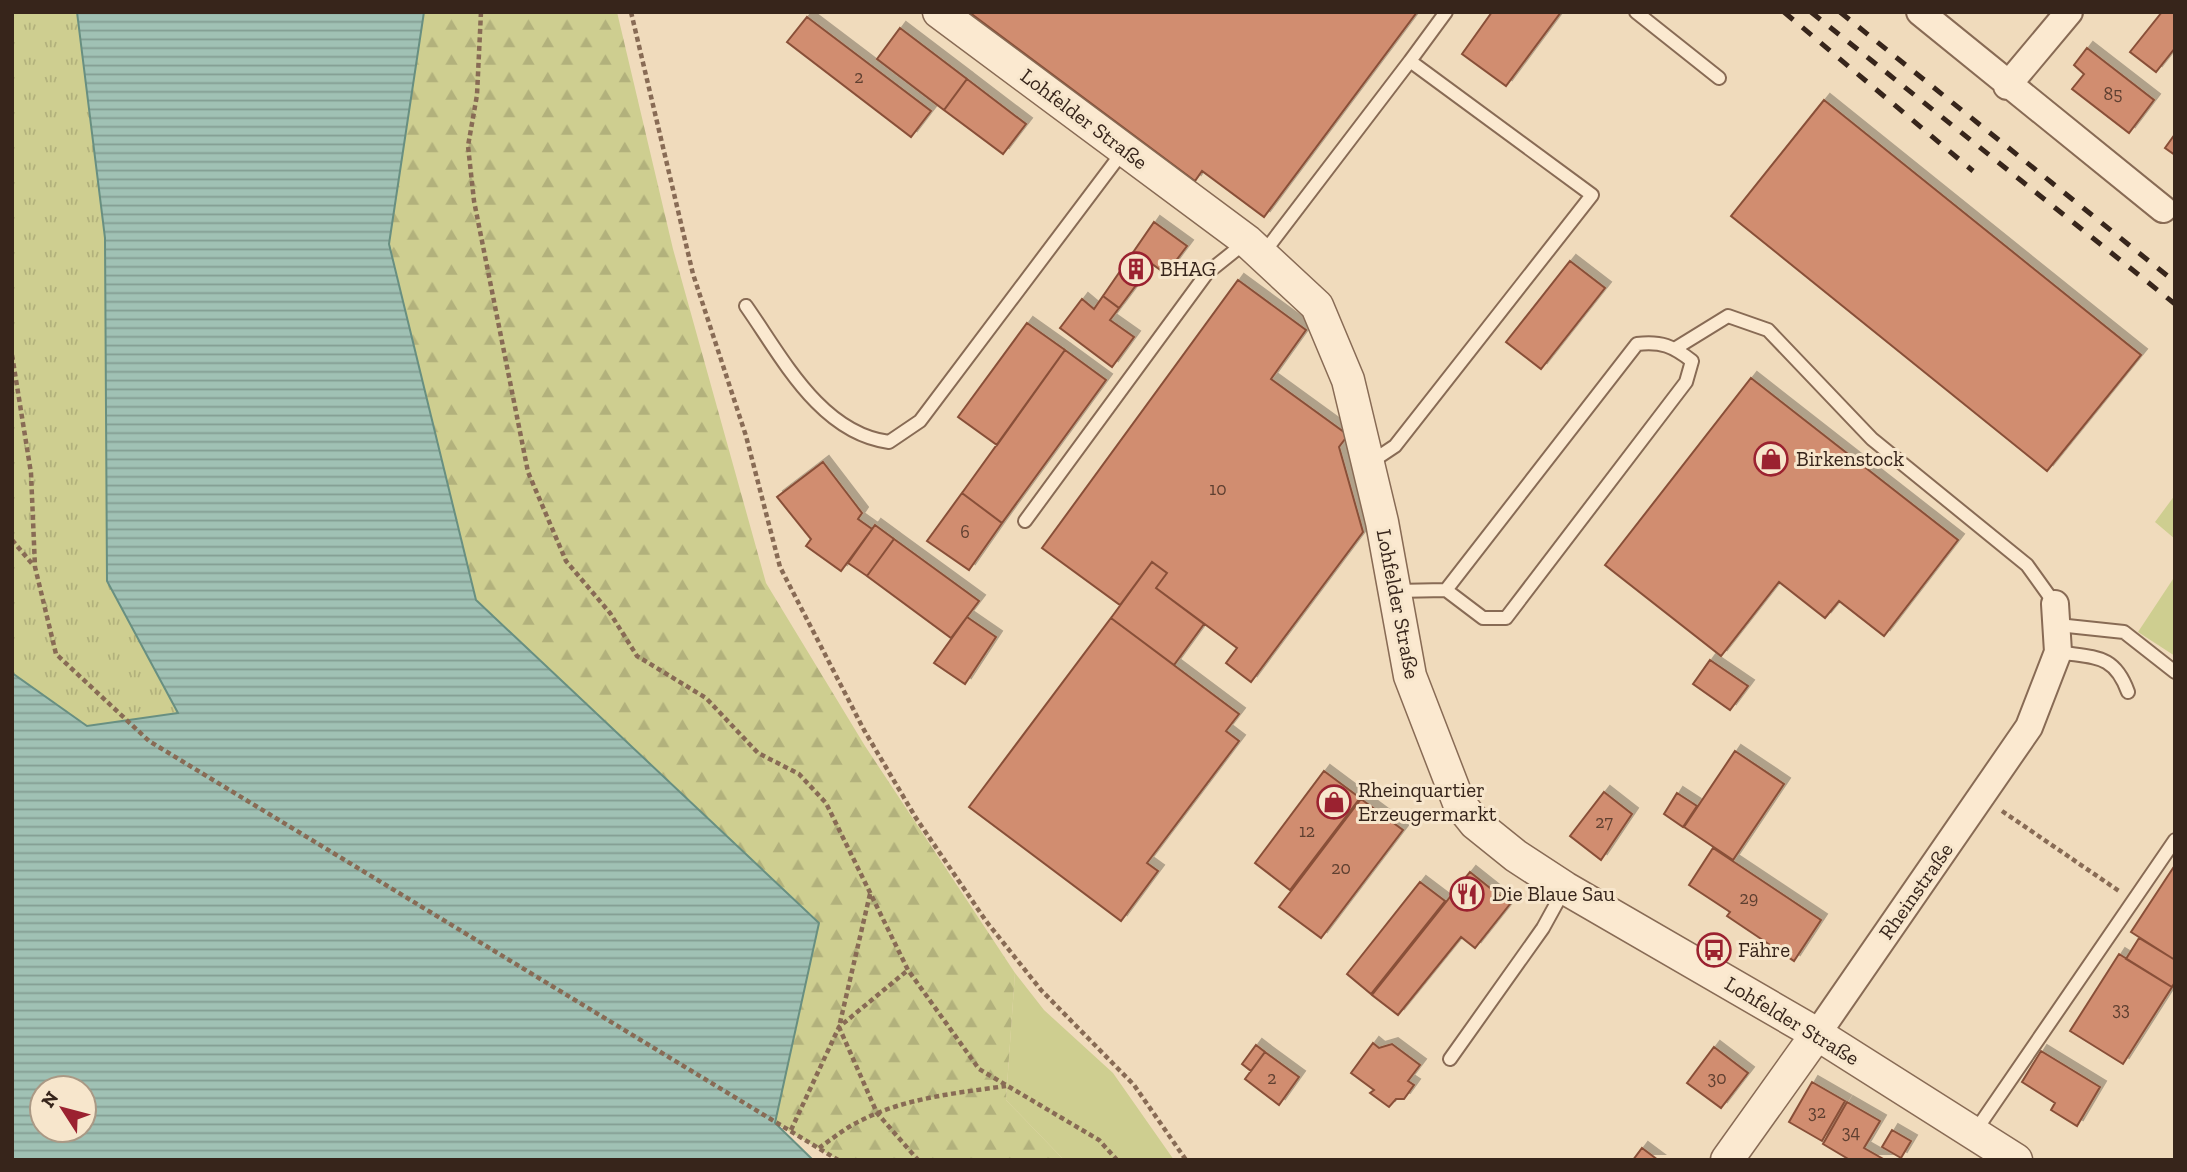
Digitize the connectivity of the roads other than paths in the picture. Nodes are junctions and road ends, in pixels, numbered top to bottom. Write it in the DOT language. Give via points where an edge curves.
graph roads {
  1 [pos="939,12"];
  2 [pos="1446,12"];
  3 [pos="1636,12"];
  4 [pos="1920,12"];
  5 [pos="2069,12"];
  6 [pos="1410,61"];
  7 [pos="1719,78"];
  8 [pos="2007,86"];
  9 [pos="1124,150"];
  10 [pos="2169,214"];
  11 [pos="1255,248"];
  12 [pos="746,306"];
  13 [pos="1676,348"];
  14 [pos="1368,464"];
  15 [pos="1025,522"];
  16 [pos="1446,590"];
  17 [pos="1394,591"];
  18 [pos="2056,615"];
  19 [pos="2058,652"];
  20 [pos="2156,655"];
  21 [pos="2175,672"];
  22 [pos="2175,679"];
  23 [pos="2128,692"];
  24 [pos="2175,840"];
  25 [pos="1565,888"];
  26 [pos="1816,1034"];
  27 [pos="1450,1059"];
  28 [pos="1974,1133"];
  29 [pos="1727,1160"];
  30 [pos="2016,1160"];
  1 -- 9 [label="street, Lohfelder Straße"];
  2 -- 6 [label="lane"];
  3 -- 7 [label="lane"];
  4 -- 8 [label="street"];
  5 -- 8 [label="street"];
  6 -- 11 [label="lane"];
  6 -- 14 [label="lane" via="1592,195 1395,446"];
  8 -- 10 [label="street"];
  9 -- 11 [label="street, Lohfelder Straße"];
  9 -- 12 [label="lane" via="920,421 889,442 866,439 814,402"];
  11 -- 14 [label="street, Lohfelder Straße" via="1317,306 1348,380"];
  11 -- 15 [label="lane" via="1207,273"];
  13 -- 16 [label="lane" via="1657,342 1637,344"];
  13 -- 16 [label="lane" via="1692,361 1686,382 1506,618 1483,618"];
  13 -- 18 [label="lane" via="1728,316 1768,330 1872,439 2027,565"];
  14 -- 17 [label="street, Lohfelder Straße"];
  16 -- 17 [label="lane"];
  17 -- 25 [label="street, Lohfelder Straße" via="1410,676 1459,803 1484,832"];
  18 -- 19 [label="street, Rheinstraße"];
  18 -- 20 [label="lane" via="2124,632"];
  19 -- 23 [label="lane" via="2107,660 2121,672"];
  19 -- 26 [label="street, Rheinstraße" via="2029,727"];
  20 -- 21 [label="lane"];
  20 -- 22 [label="lane"];
  24 -- 28 [label="lane"];
  25 -- 26 [label="street, Lohfelder Straße"];
  25 -- 27 [label="lane" via="1543,928"];
  26 -- 28 [label="street, Lohfelder Straße"];
  26 -- 29 [label="street, Rheinstraße"];
  28 -- 30 [label="street, Lohfelder Straße"];
}
